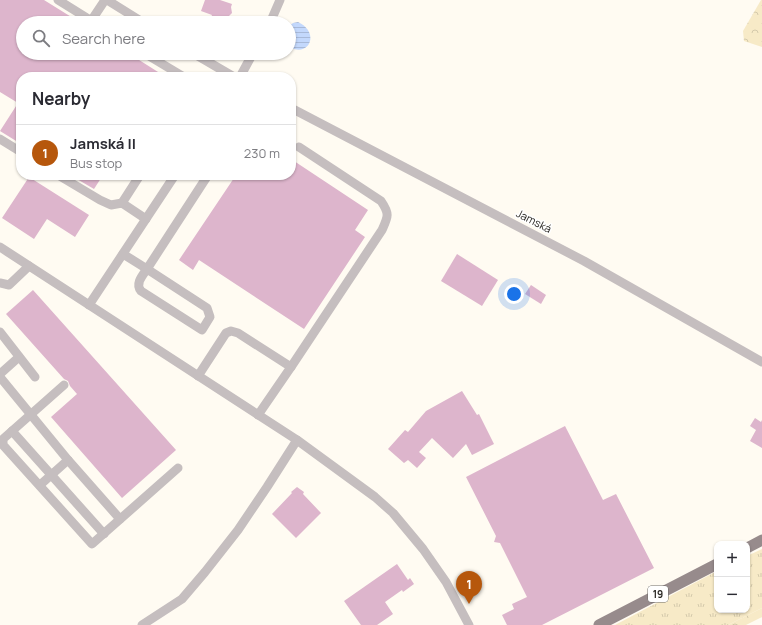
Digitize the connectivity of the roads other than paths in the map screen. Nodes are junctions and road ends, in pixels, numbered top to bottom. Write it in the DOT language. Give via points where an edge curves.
graph roads {
  1 [pos="58,0"];
  2 [pos="106,0"];
  3 [pos="280,0"];
  4 [pos="83,16"];
  5 [pos="97,16"];
  6 [pos="132,16"];
  7 [pos="273,16"];
  8 [pos="156,60"];
  9 [pos="205,60"];
  10 [pos="250,60"];
  11 [pos="176,72"];
  12 [pos="225,72"];
  13 [pos="243,72"];
  14 [pos="296,111"];
  15 [pos="0,139"];
  16 [pos="299,147"];
  17 [pos="16,149"];
  18 [pos="66,180"];
  19 [pos="137,180"];
  20 [pos="172,180"];
  21 [pos="205,180"];
  22 [pos="122,203"];
  23 [pos="146,219"];
  24 [pos="0,247"];
  25 [pos="123,254"];
  26 [pos="29,266"];
  27 [pos="147,269"];
  28 [pos="0,283"];
  29 [pos="89,305"];
  30 [pos="0,332"];
  31 [pos="19,357"];
  32 [pos="762,362"];
  33 [pos="291,367"];
  34 [pos="0,376"];
  35 [pos="35,376"];
  36 [pos="198,376"];
  37 [pos="64,385"];
  38 [pos="31,414"];
  39 [pos="258,415"];
  40 [pos="12,430"];
  41 [pos="297,440"];
  42 [pos="68,460"];
  43 [pos="178,468"];
  44 [pos="51,475"];
  45 [pos="40,485"];
  46 [pos="120,519"];
  47 [pos="104,534"];
  48 [pos="762,540"];
  49 [pos="750,546"];
  50 [pos="714,566"];
  51 [pos="142,625"];
  52 [pos="469,625"];
  53 [pos="598,625"];
  1 -- 4 [label="street"];
  2 -- 5 [label="street"];
  2 -- 6 [label="street"];
  3 -- 7 [label="street"];
  8 -- 11 [label="street"];
  9 -- 12 [label="street"];
  10 -- 13 [label="street"];
  14 -- 32 [label="street, Jamská" via="584,261"];
  15 -- 17 [label="street"];
  16 -- 33 [label="street" via="381,201 387,210 388,218"];
  18 -- 22 [label="street" via="107,204"];
  19 -- 22 [label="street"];
  20 -- 23 [label="street"];
  21 -- 27 [label="street"];
  22 -- 23 [label="street"];
  23 -- 25 [label="street"];
  24 -- 26 [label="street"];
  25 -- 27 [label="street"];
  25 -- 29 [label="street"];
  26 -- 28 [label="street" via="9,285"];
  26 -- 29 [label="street"];
  27 -- 27 [label="street" via="138,284 141,291 202,330 210,317 207,308"];
  29 -- 36 [label="street"];
  30 -- 31 [label="street"];
  31 -- 34 [label="street"];
  31 -- 35 [label="street"];
  33 -- 36 [label="street" via="231,331 226,333"];
  33 -- 39 [label="street"];
  34 -- 38 [label="street"];
  36 -- 39 [label="street"];
  37 -- 38 [label="street"];
  38 -- 40 [label="street"];
  38 -- 42 [label="street"];
  39 -- 41 [label="street"];
  40 -- 44 [label="street"];
  40 -- 45 [label="street" via="3,439 3,444"];
  41 -- 51 [label="street" via="238,530 205,572 182,599"];
  41 -- 52 [label="street" via="393,513 446,582"];
  42 -- 44 [label="street"];
  42 -- 46 [label="street"];
  43 -- 46 [label="street"];
  44 -- 45 [label="street"];
  44 -- 47 [label="street"];
  45 -- 47 [label="street" via="92,544"];
  46 -- 47 [label="street"];
  48 -- 49 [label="main road"];
  50 -- 53 [label="main road, 19"];
}
